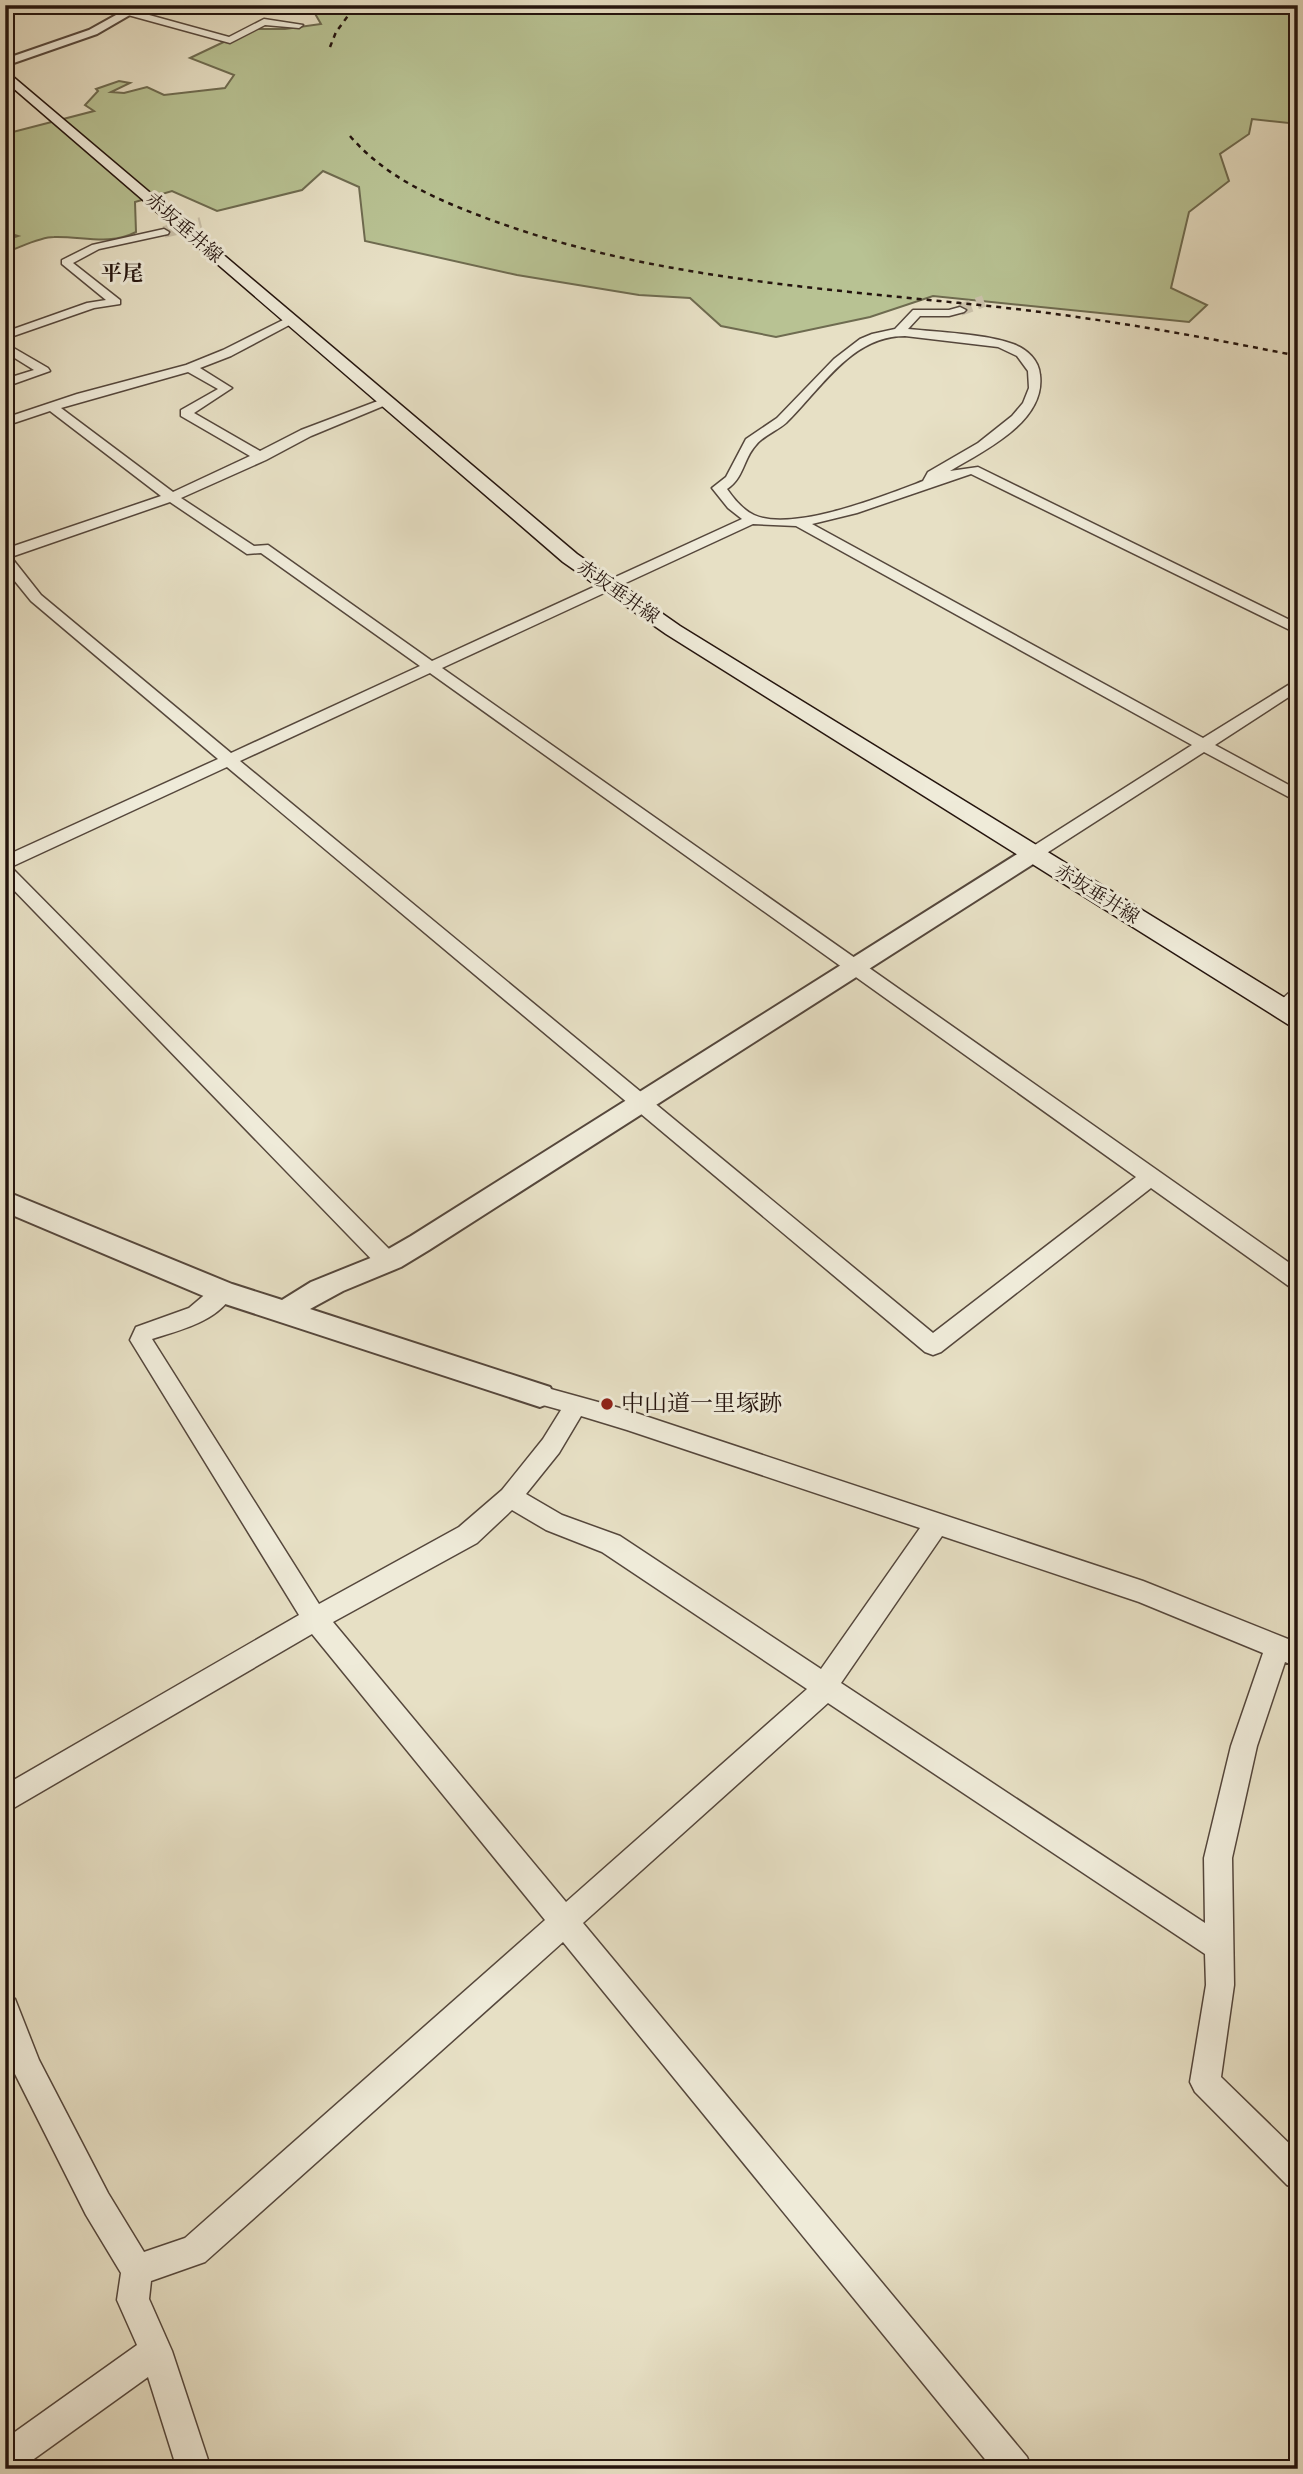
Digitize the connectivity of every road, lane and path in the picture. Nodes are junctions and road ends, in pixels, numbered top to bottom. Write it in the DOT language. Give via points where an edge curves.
graph roads {
  1 [pos="142,5"];
  2 [pos="131,13"];
  3 [pos="299,25"];
  4 [pos="5,63"];
  5 [pos="5,74"];
  6 [pos="164,232"];
  7 [pos="960,310"];
  8 [pos="291,320"];
  9 [pos="898,333"];
  10 [pos="5,336"];
  11 [pos="5,346"];
  12 [pos="190,368"];
  13 [pos="5,383"];
  14 [pos="387,402"];
  15 [pos="52,407"];
  16 [pos="5,422"];
  17 [pos="261,457"];
  18 [pos="929,483"];
  19 [pos="170,496"];
  20 [pos="752,519"];
  21 [pos="799,522"];
  22 [pos="5,554"];
  23 [pos="5,559"];
  24 [pos="608,585"];
  25 [pos="1298,630"];
  26 [pos="432,667"];
  27 [pos="1298,684"];
  28 [pos="1202,744"];
  29 [pos="230,760"];
  30 [pos="1298,797"];
  31 [pos="1033,854"];
  32 [pos="5,863"];
  33 [pos="5,871"];
  34 [pos="855,968"];
  35 [pos="1298,995"];
  36 [pos="1289,1013"];
  37 [pos="640,1102"];
  38 [pos="1152,1177"];
  39 [pos="5,1201"];
  40 [pos="388,1262"];
  41 [pos="1298,1281"];
  42 [pos="223,1292"];
  43 [pos="285,1313"];
  44 [pos="540,1395"];
  45 [pos="575,1407"];
  46 [pos="510,1497"];
  47 [pos="937,1523"];
  48 [pos="315,1619"];
  49 [pos="1288,1650"];
  50 [pos="826,1687"];
  51 [pos="5,1800"];
  52 [pos="565,1920"];
  53 [pos="1221,1944"];
  54 [pos="5,2009"];
  55 [pos="1298,2174"];
  56 [pos="137,2270"];
  57 [pos="156,2351"];
  58 [pos="5,2459"];
  59 [pos="194,2469"];
  60 [pos="1015,2469"];
  1 -- 2 [label="street"];
  2 -- 3 [label="street" via="230,40 264,22"];
  2 -- 4 [label="street" via="80,38"];
  5 -- 8 [label="main road, 赤坂垂井線"];
  6 -- 10 [label="street" via="96,247 66,262 116,302 91,305"];
  7 -- 9 [label="street" via="917,312"];
  8 -- 12 [label="street"];
  8 -- 14 [label="main road, 赤坂垂井線"];
  9 -- 18 [label="street" via="1006,346 1021,353 1034,370 1035,390 1028,406 1003,430 933,475"];
  9 -- 20 [label="street" via="858,344 802,394 780,422 752,440 741,455 735,476 719,488"];
  11 -- 13 [label="street" via="44,371"];
  12 -- 15 [label="street"];
  12 -- 17 [label="street" via="226,388 185,413"];
  14 -- 17 [label="street" via="306,433"];
  14 -- 24 [label="main road, 赤坂垂井線"];
  15 -- 16 [label="street"];
  15 -- 19 [label="street"];
  17 -- 19 [label="street"];
  18 -- 21 [label="street" via="857,509"];
  18 -- 25 [label="street" via="973,470"];
  19 -- 22 [label="street"];
  19 -- 26 [label="street" via="252,551 263,548"];
  20 -- 21 [label="street"];
  20 -- 24 [label="street"];
  21 -- 28 [label="street"];
  23 -- 29 [label="street" via="36,598"];
  24 -- 26 [label="street"];
  24 -- 31 [label="main road, 赤坂垂井線"];
  26 -- 29 [label="street"];
  26 -- 34 [label="street"];
  27 -- 28 [label="street"];
  28 -- 30 [label="street"];
  28 -- 31 [label="street"];
  29 -- 32 [label="street"];
  29 -- 37 [label="street"];
  31 -- 34 [label="street"];
  31 -- 36 [label="main road, 赤坂垂井線"];
  33 -- 40 [label="street"];
  34 -- 37 [label="street"];
  34 -- 38 [label="street"];
  35 -- 36 [label="street"];
  37 -- 38 [label="street" via="933,1346"];
  37 -- 40 [label="street"];
  38 -- 41 [label="street"];
  39 -- 42 [label="street"];
  40 -- 43 [label="street" via="301,1299"];
  42 -- 43 [label="street"];
  42 -- 48 [label="street" via="197,1316 144,1333 141,1340"];
  43 -- 44 [label="street"];
  44 -- 45 [label="street"];
  45 -- 46 [label="street"];
  45 -- 47 [label="street"];
  46 -- 48 [label="street" via="468,1535"];
  46 -- 50 [label="street" via="554,1523 611,1544"];
  47 -- 49 [label="street" via="1143,1592"];
  47 -- 50 [label="street"];
  48 -- 51 [label="street"];
  48 -- 52 [label="street"];
  49 -- 53 [label="street" via="1244,1746 1218,1858"];
  50 -- 52 [label="street"];
  50 -- 53 [label="street" via="1206,1940"];
  52 -- 56 [label="street" via="194,2251"];
  52 -- 60 [label="street"];
  53 -- 55 [label="street" via="1220,1985 1205,2082"];
  54 -- 56 [label="street" via="27,2068 97,2204"];
  56 -- 57 [label="street" via="133,2300"];
  57 -- 58 [label="street"];
  57 -- 59 [label="street"];
}
